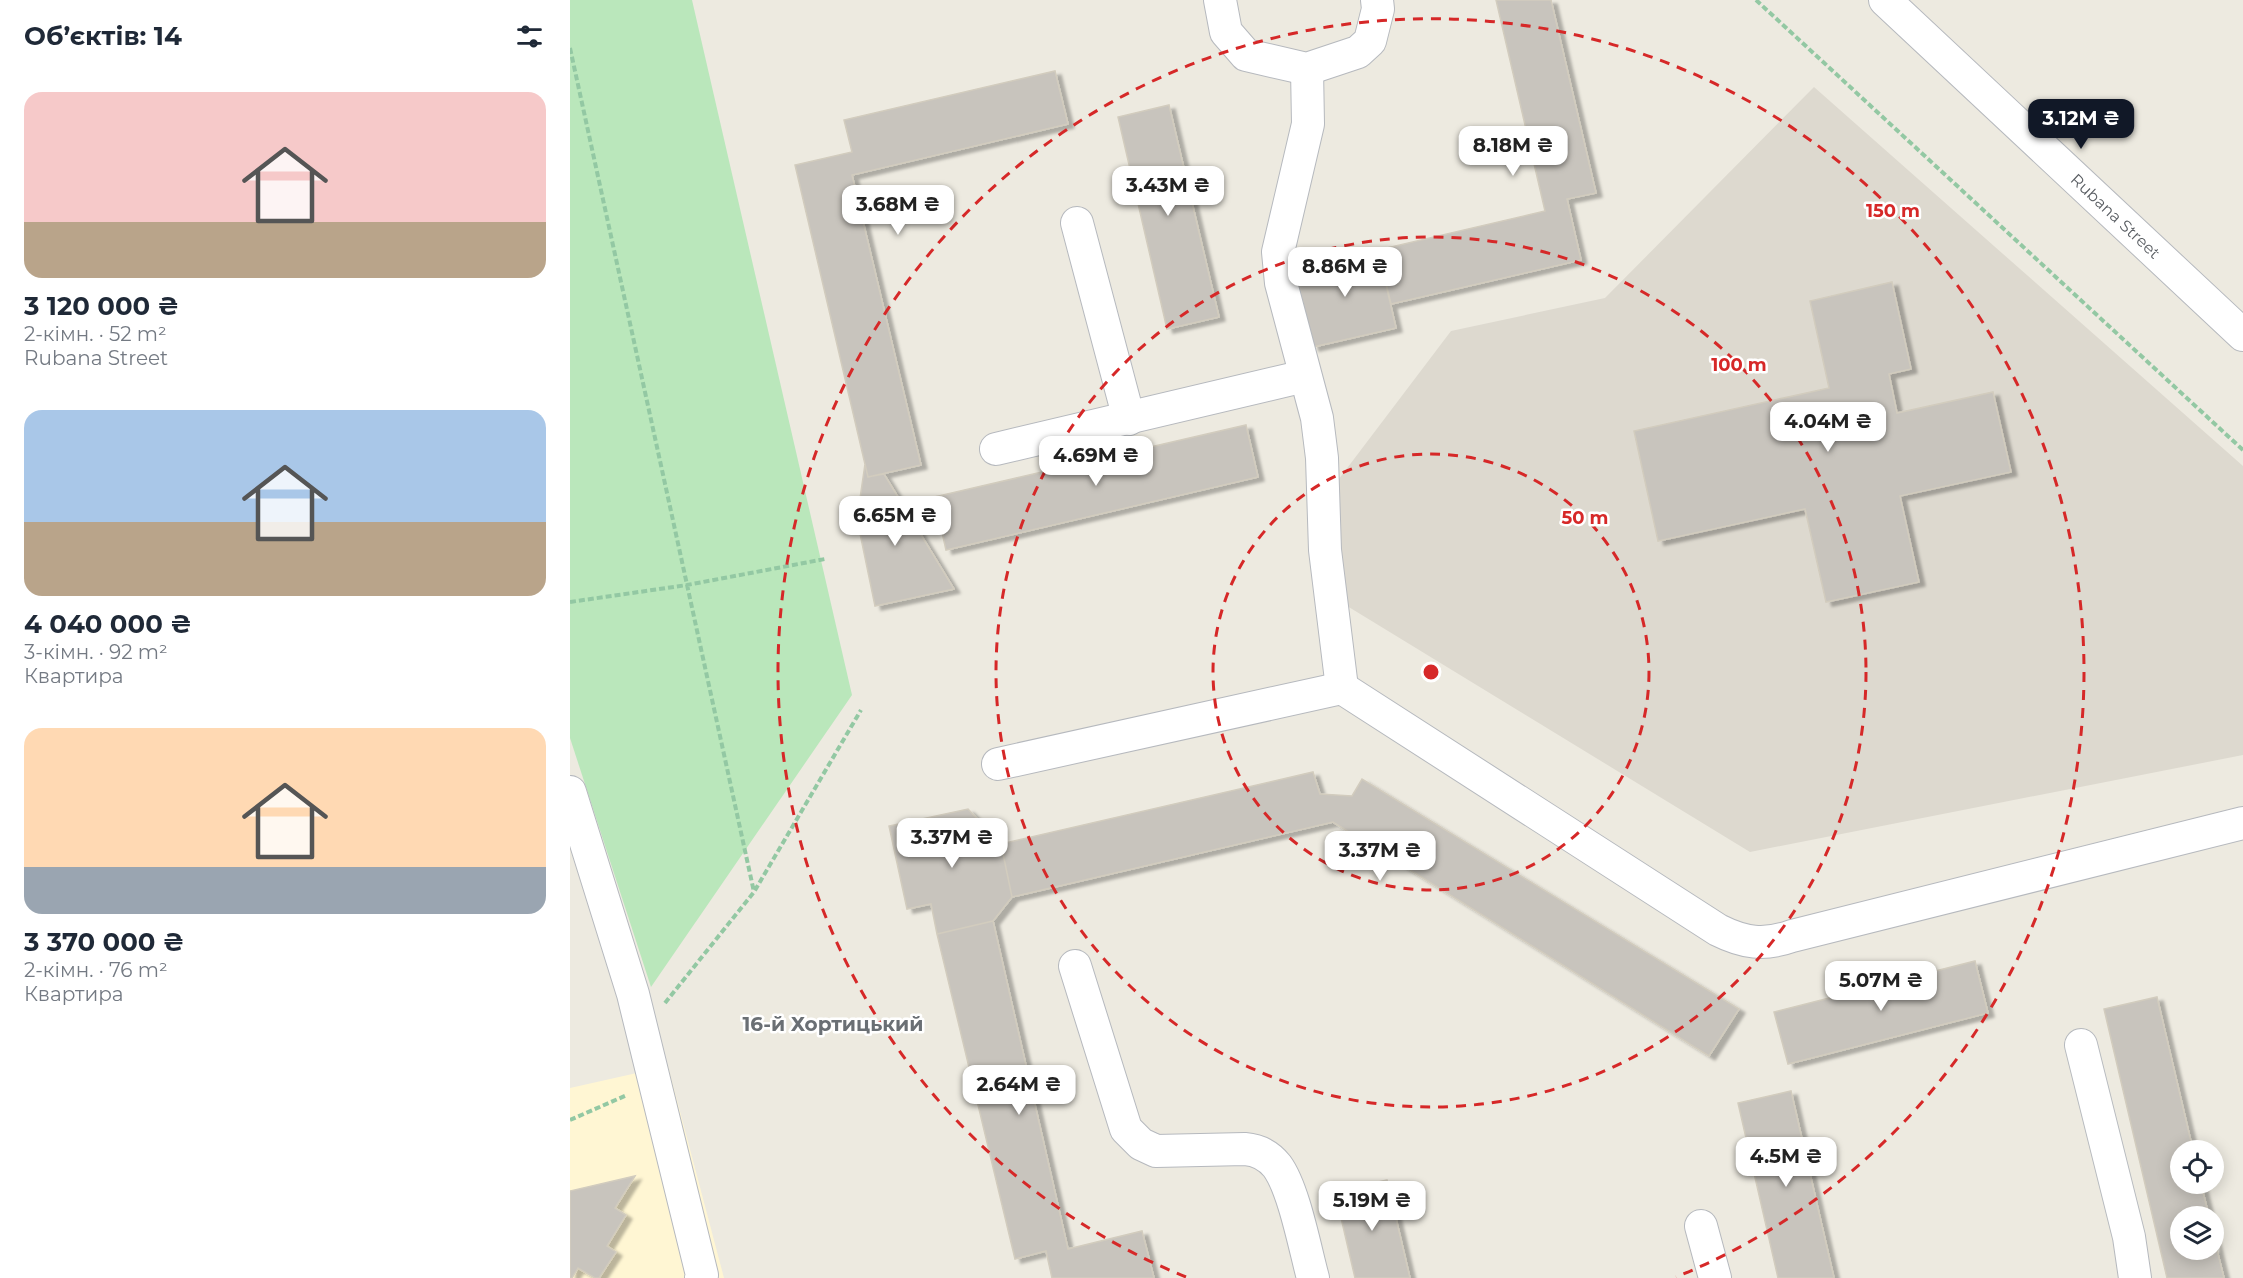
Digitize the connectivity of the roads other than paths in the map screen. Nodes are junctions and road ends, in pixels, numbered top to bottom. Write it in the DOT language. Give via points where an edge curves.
graph roads {
  1 [pos="1220,0"];
  2 [pos="1377,0"];
  3 [pos="1885,0"];
  4 [pos="1306,69"];
  5 [pos="1077,223"];
  6 [pos="2243,335"];
  7 [pos="1305,376"];
  8 [pos="1130,418"];
  9 [pos="996,448"];
  10 [pos="1342,688"];
  11 [pos="998,764"];
  12 [pos="570,792"];
  13 [pos="2243,823"];
  14 [pos="1075,966"];
  15 [pos="2081,1045"];
  16 [pos="1701,1226"];
  17 [pos="701,1278"];
  18 [pos="1313,1278"];
  19 [pos="1715,1278"];
  20 [pos="2135,1278"];
  1 -- 4 [label="street" via="1226,32 1246,55"];
  2 -- 4 [label="street" via="1370,41 1358,52"];
  3 -- 6 [label="street, Rubana Street"];
  4 -- 7 [label="street" via="1308,124 1278,252 1281,283"];
  5 -- 8 [label="street"];
  7 -- 8 [label="street"];
  7 -- 10 [label="street" via="1317,418 1322,458 1325,550"];
  8 -- 9 [label="street"];
  10 -- 11 [label="street"];
  10 -- 13 [label="street" via="1718,930 1755,943 1775,942"];
  12 -- 17 [label="street" via="633,994"];
  14 -- 18 [label="street" via="1126,1129 1141,1144 1156,1151 1245,1149 1265,1155 1286,1184"];
  15 -- 20 [label="street" via="2129,1237"];
  16 -- 19 [label="street"];
}
